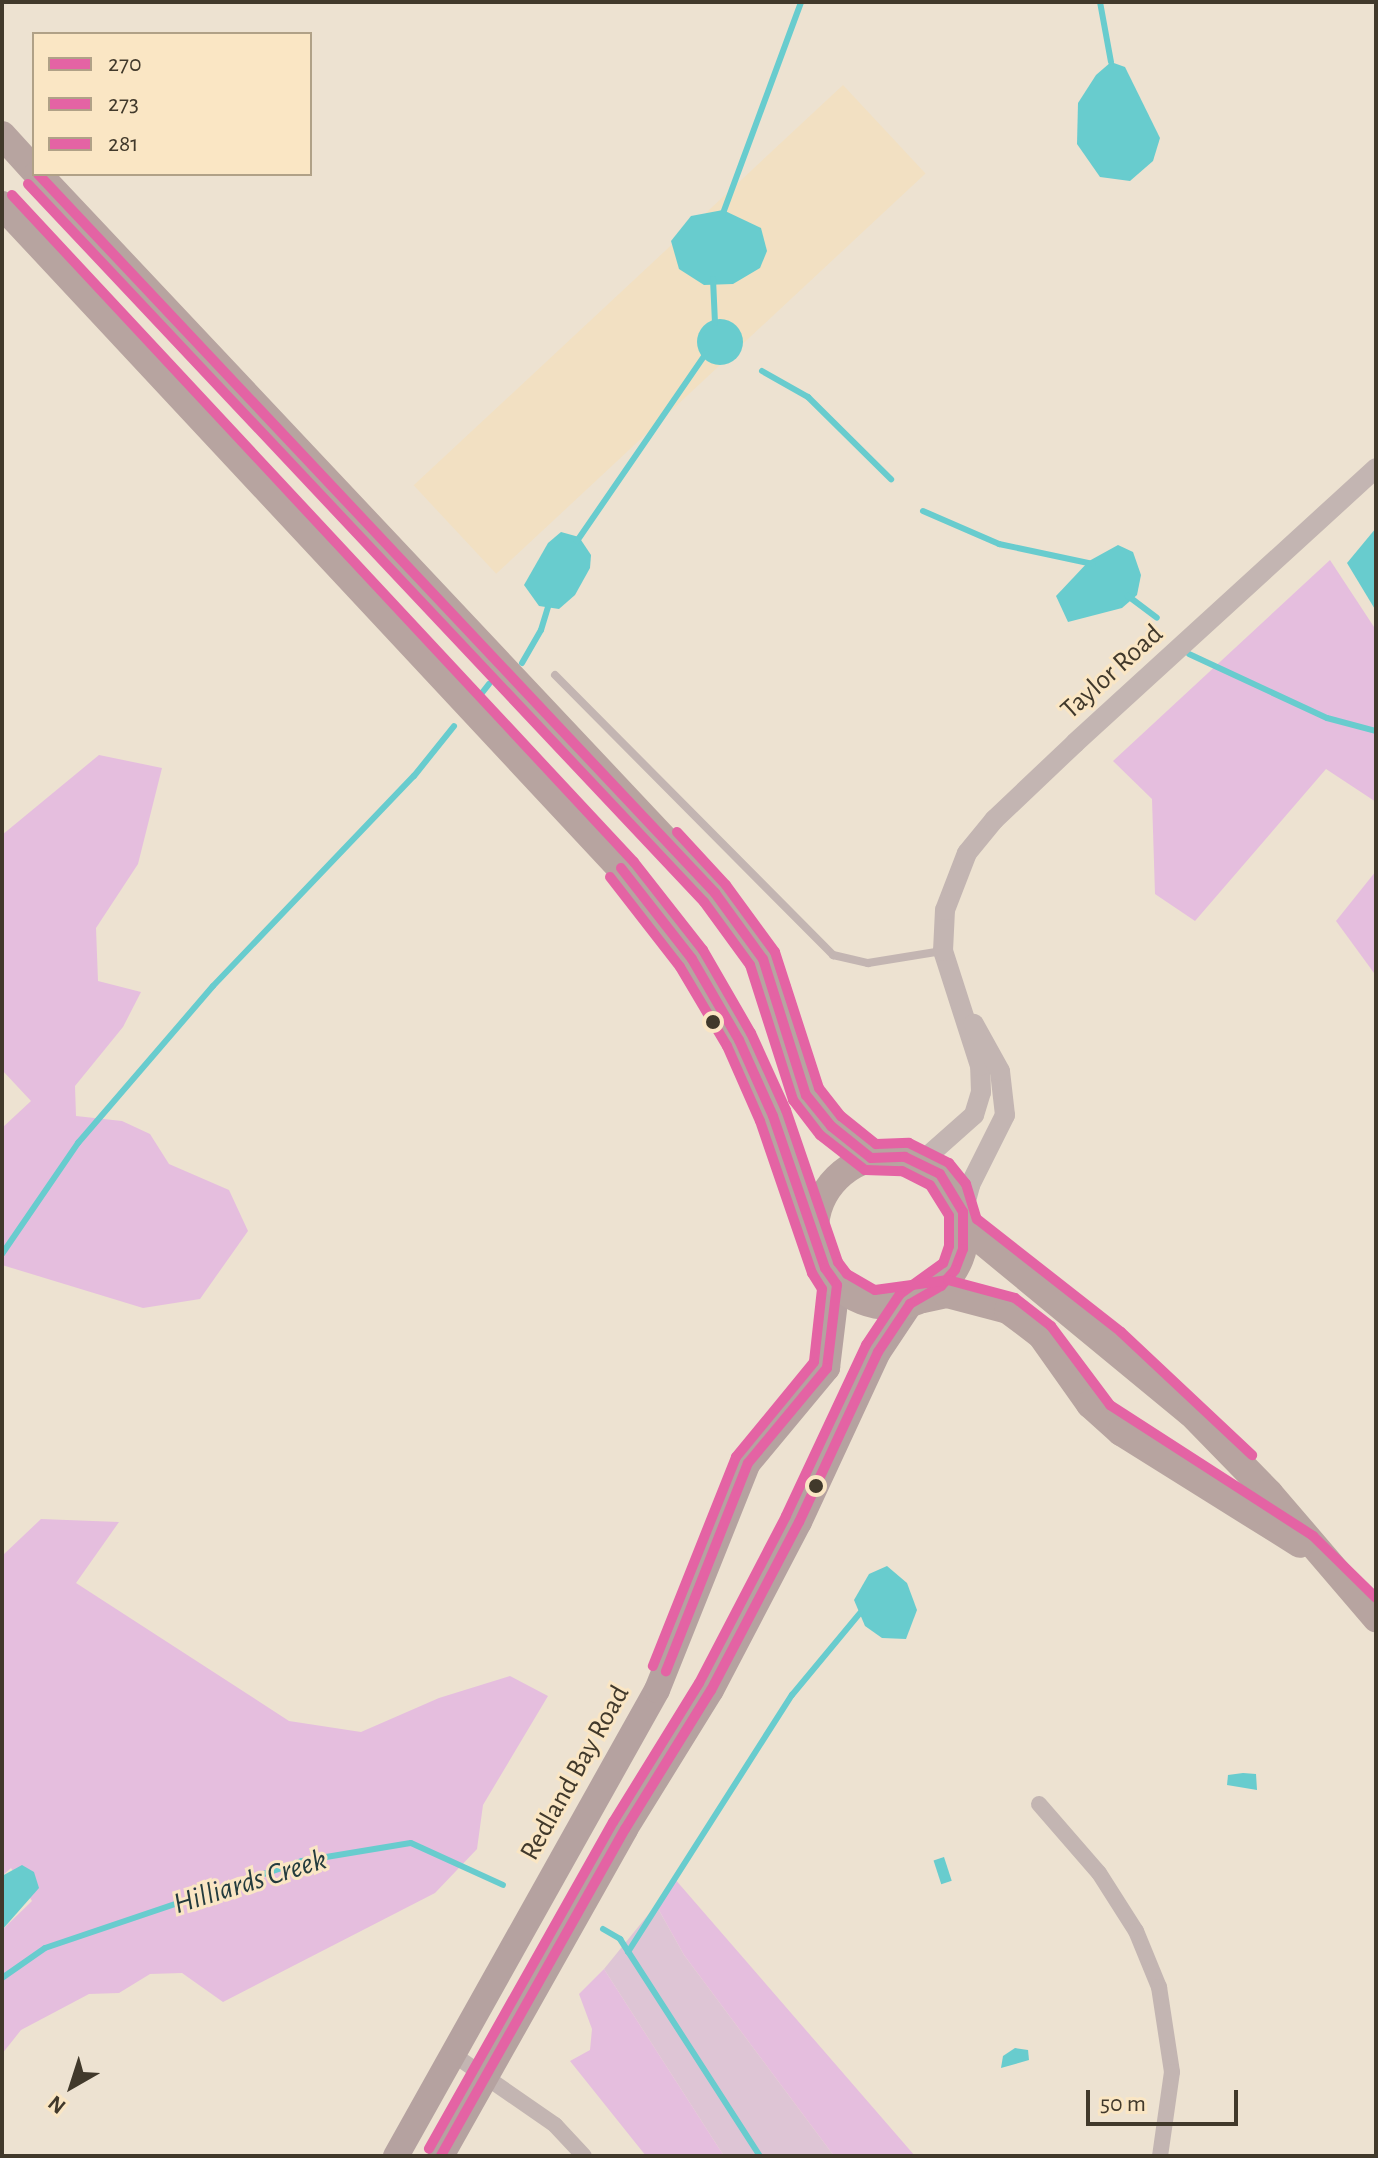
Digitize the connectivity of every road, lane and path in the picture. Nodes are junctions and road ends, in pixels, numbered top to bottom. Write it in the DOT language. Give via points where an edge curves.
graph roads {
  1 [pos="2,135"];
  2 [pos="32,168"];
  3 [pos="40,176"];
  4 [pos="2,205"];
  5 [pos="1376,468"];
  6 [pos="555,675"];
  7 [pos="943,951"];
  8 [pos="871,1158"];
  9 [pos="921,1162"];
  10 [pos="964,1220"];
  11 [pos="814,1227"];
  12 [pos="837,1285"];
  13 [pos="916,1301"];
  14 [pos="1372,1613"];
  15 [pos="1039,1804"];
  16 [pos="454,2055"];
  17 [pos="486,2076"];
  18 [pos="396,2156"];
  19 [pos="441,2156"];
  20 [pos="584,2156"];
  21 [pos="1160,2156"];
  1 -- 2 [label="highway"];
  3 -- 8 [label="highway" via="715,893 750,938 777,989 806,1095 831,1126"];
  4 -- 11 [label="highway" via="624,872 692,959 739,1040"];
  5 -- 7 [label="street, Taylor Road" via="994,820 952,882"];
  6 -- 7 [label="lane" via="833,955 868,963"];
  7 -- 9 [label="street, Taylor Road" via="980,1066 981,1092 974,1115"];
  7 -- 10 [label="street" via="1007,1095 1000,1133 970,1185"];
  8 -- 9 [label="highway"];
  8 -- 11 [label="highway" via="838,1176 818,1208"];
  9 -- 10 [label="highway" via="954,1191"];
  10 -- 13 [label="highway" via="955,1270"];
  10 -- 14 [label="highway" via="1191,1413 1269,1493"];
  11 -- 12 [label="highway" via="817,1248"];
  12 -- 13 [label="highway" via="871,1304"];
  12 -- 16 [label="main road, Redland Bay Road" via="827,1368 813,1392 748,1463 657,1690"];
  13 -- 14 [label="highway" via="947,1294 982,1299 1029,1324 1100,1415 1304,1547"];
  13 -- 17 [label="main road" via="878,1352 799,1522 711,1690"];
  15 -- 21 [label="street" via="1099,1873 1136,1931 1159,1987 1172,2072"];
  16 -- 17 [label="street"];
  16 -- 18 [label="main road, Redland Bay Road"];
  17 -- 19 [label="main road"];
  17 -- 20 [label="street" via="555,2125"];
}
